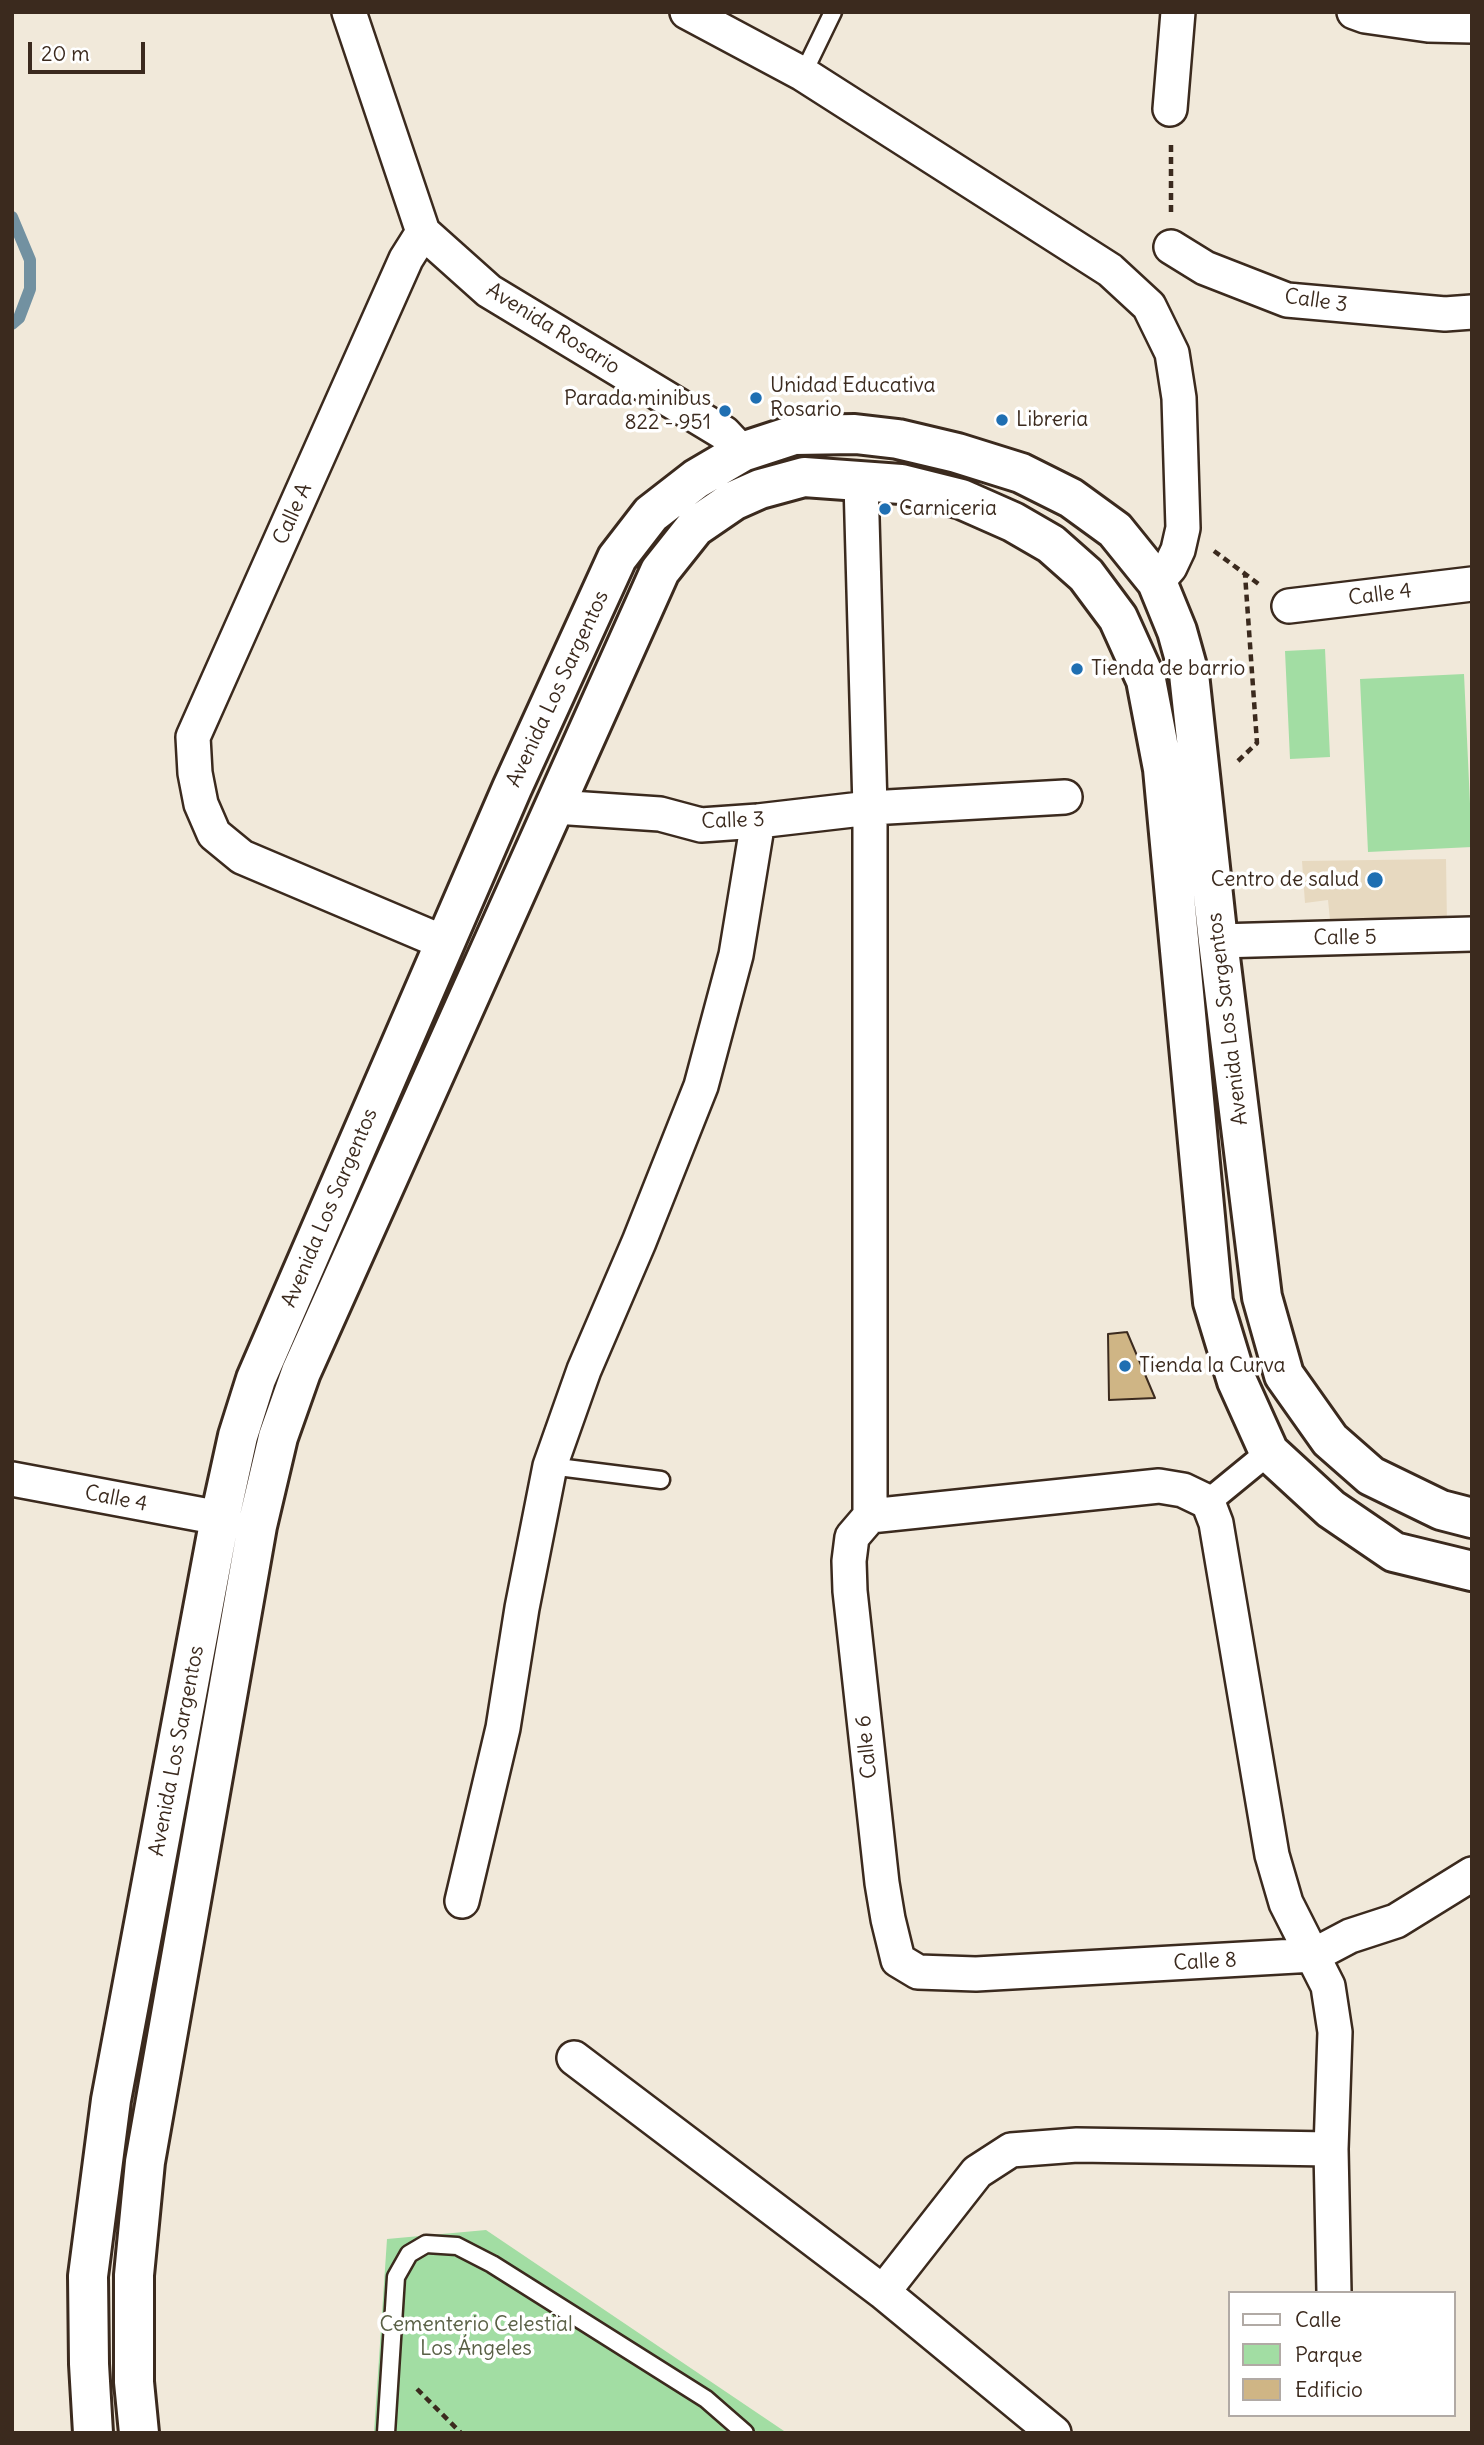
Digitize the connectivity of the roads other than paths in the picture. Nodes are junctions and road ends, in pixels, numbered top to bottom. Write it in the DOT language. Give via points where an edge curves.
graph roads {
  1 [pos="349,12"];
  2 [pos="687,12"];
  3 [pos="833,12"];
  4 [pos="1178,12"];
  5 [pos="1354,12"];
  6 [pos="1472,26"];
  7 [pos="803,74"];
  8 [pos="1171,109"];
  9 [pos="424,232"];
  10 [pos="1171,247"];
  11 [pos="1472,312"];
  12 [pos="742,452"];
  13 [pos="861,482"];
  14 [pos="760,489"];
  15 [pos="1157,582"];
  16 [pos="1472,584"];
  17 [pos="1289,606"];
  18 [pos="1182,768"];
  19 [pos="512,788"];
  20 [pos="1065,797"];
  21 [pos="555,807"];
  22 [pos="870,808"];
  23 [pos="758,821"];
  24 [pos="1472,934"];
  25 [pos="1218,941"];
  26 [pos="445,943"];
  27 [pos="1269,1452"];
  28 [pos="550,1466"];
  29 [pos="12,1479"];
  30 [pos="661,1480"];
  31 [pos="1208,1502"];
  32 [pos="870,1516"];
  33 [pos="220,1518"];
  34 [pos="1472,1518"];
  35 [pos="257,1526"];
  36 [pos="1472,1571"];
  37 [pos="1472,1874"];
  38 [pos="462,1901"];
  39 [pos="1314,1955"];
  40 [pos="918,1972"];
  41 [pos="574,2059"];
  42 [pos="1331,2149"];
  43 [pos="1334,2291"];
  44 [pos="883,2292"];
  45 [pos="93,2433"];
  46 [pos="139,2433"];
  47 [pos="386,2433"];
  48 [pos="745,2433"];
  49 [pos="1054,2433"];
  1 -- 9 [label="street, Avenida Rosario"];
  2 -- 7 [label="street"];
  3 -- 7 [label="lane"];
  4 -- 8 [label="street"];
  5 -- 6 [label="street" via="1428,25"];
  7 -- 15 [label="street" via="1110,270 1149,306 1172,353 1179,398 1183,528 1174,558"];
  9 -- 12 [label="street, Avenida Rosario" via="489,291 724,433"];
  9 -- 26 [label="street, Calle A" via="406,259 193,737 201,804 214,834 242,857"];
  10 -- 11 [label="street, Calle 3" via="1205,268 1287,300 1445,314"];
  12 -- 14 [label="main road"];
  12 -- 15 [label="main road, Avenida Los Sargentos" via="794,435 855,434 898,439 1021,473 1071,498 1115,530"];
  12 -- 19 [label="main road, Avenida Los Sargentos" via="696,478 651,514 617,558"];
  13 -- 14 [label="main road, Avenida Los Sargentos" via="804,477"];
  13 -- 18 [label="main road, Avenida Los Sargentos" via="901,484 961,499 1051,544 1086,575 1118,618"];
  13 -- 22 [label="street"];
  14 -- 21 [label="main road, Avenida Los Sargentos" via="695,527 660,571"];
  15 -- 18 [label="main road, Avenida Los Sargentos" via="1189,674"];
  16 -- 17 [label="street, Calle 4"];
  18 -- 25 [label="main road, Avenida Los Sargentos"];
  18 -- 27 [label="main road, Avenida Los Sargentos" via="1213,1302 1237,1381"];
  19 -- 21 [label="main road"];
  19 -- 26 [label="main road, Avenida Los Sargentos"];
  20 -- 22 [label="street, Calle 3"];
  21 -- 23 [label="street, Calle 3" via="660,814 701,825"];
  21 -- 35 [label="main road, Avenida Los Sargentos" via="301,1372 278,1437"];
  22 -- 23 [label="street, Calle 3"];
  22 -- 32 [label="street"];
  23 -- 28 [label="street" via="736,955 701,1086 584,1370"];
  24 -- 25 [label="street, Calle 5"];
  25 -- 34 [label="main road, Avenida Los Sargentos" via="1262,1297 1284,1375 1330,1440 1371,1476 1441,1510"];
  26 -- 33 [label="main road, Avenida Los Sargentos" via="256,1379"];
  27 -- 31 [label="street"];
  27 -- 36 [label="main road, Avenida Los Sargentos" via="1331,1509 1394,1552"];
  28 -- 30 [label="lane"];
  28 -- 38 [label="street" via="503,1728"];
  29 -- 33 [label="street, Calle 4"];
  31 -- 32 [label="street" via="1160,1486"];
  31 -- 39 [label="street" via="1216,1523 1272,1855 1286,1903"];
  32 -- 40 [label="street, Calle 6" via="852,1537 850,1591 888,1919 898,1960"];
  33 -- 35 [label="main road"];
  33 -- 45 [label="main road, Avenida Los Sargentos" via="114,2087 97,2202 88,2276"];
  35 -- 46 [label="main road, Avenida Los Sargentos" via="145,2162 134,2275"];
  37 -- 39 [label="street, Calle 8" via="1396,1921 1350,1936"];
  39 -- 40 [label="street, Calle 8" via="1023,1973"];
  39 -- 42 [label="street" via="1328,1986 1335,2032"];
  41 -- 44 [label="street"];
  42 -- 43 [label="street"];
  42 -- 44 [label="street" via="1077,2145 1012,2150 977,2172"];
  44 -- 49 [label="street"];
  47 -- 48 [label="lane" via="396,2277 409,2255 426,2244 457,2246 492,2264 706,2399"];
}
